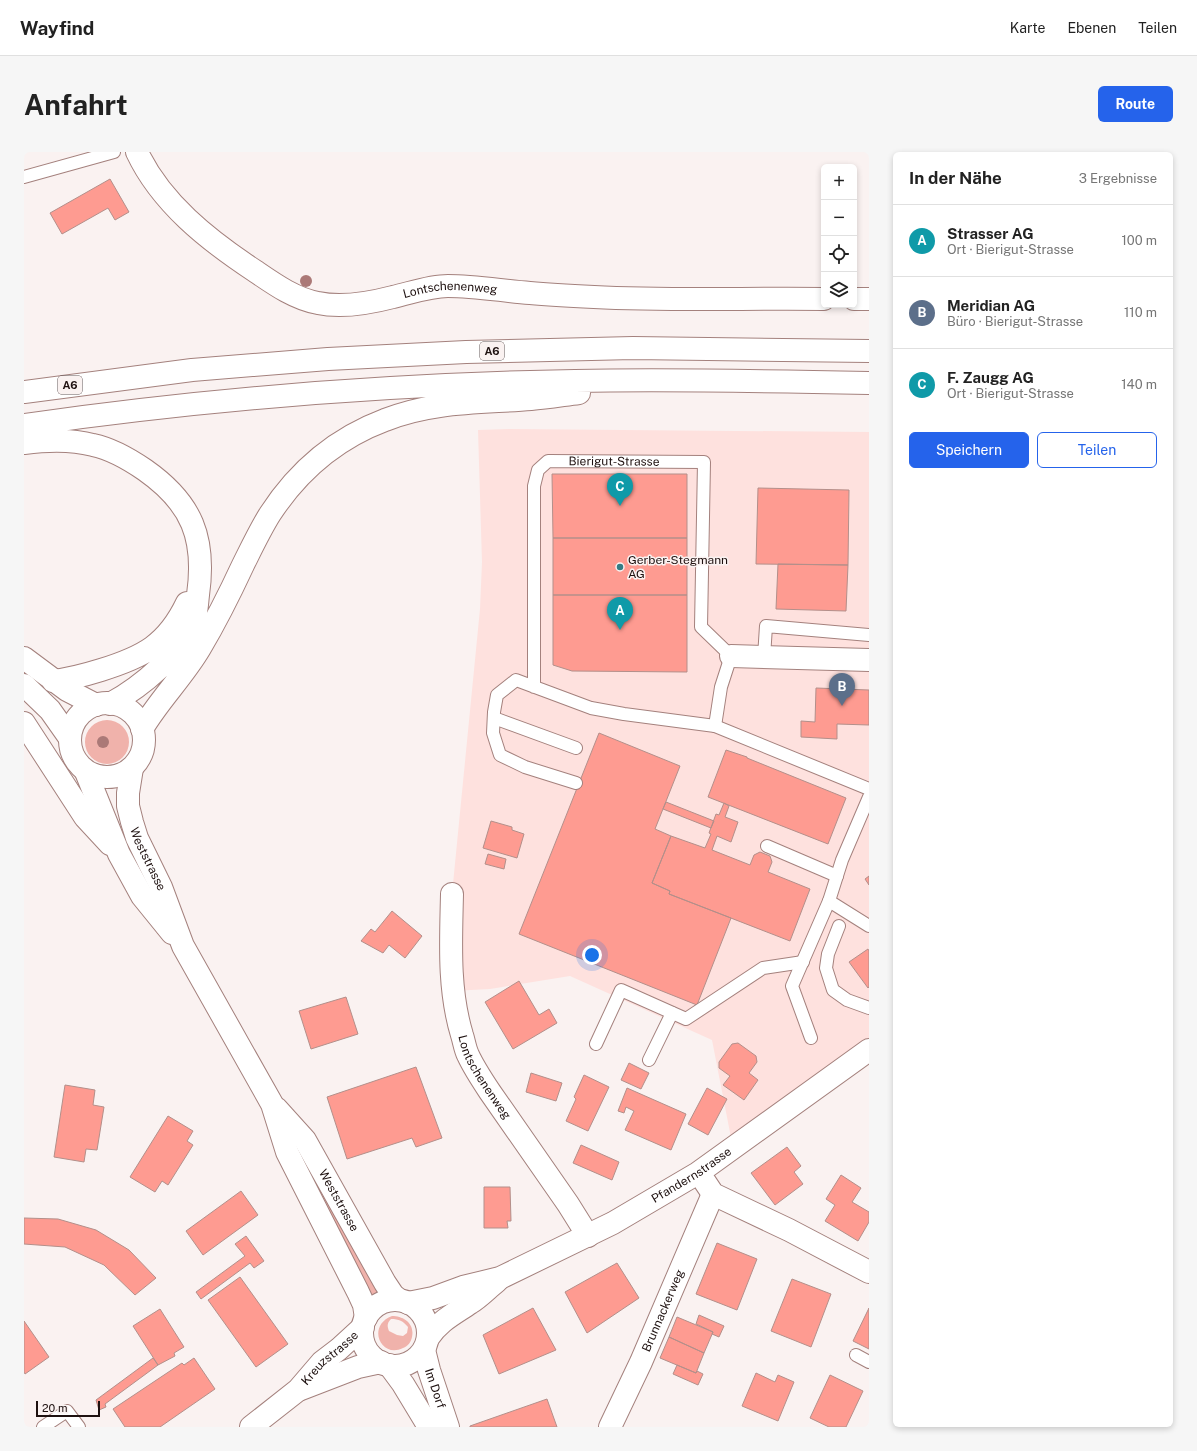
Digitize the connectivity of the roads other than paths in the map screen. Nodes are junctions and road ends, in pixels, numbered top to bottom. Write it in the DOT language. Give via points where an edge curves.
graph roads {
  1 [pos="114,152"];
  2 [pos="137,152"];
  3 [pos="24,177"];
  4 [pos="821,299"];
  5 [pos="857,299"];
  6 [pos="869,299"];
  7 [pos="869,351"];
  8 [pos="688,380"];
  9 [pos="869,383"];
  10 [pos="24,392"];
  11 [pos="24,424"];
  12 [pos="24,443"];
  13 [pos="201,576"];
  14 [pos="869,635"];
  15 [pos="731,656"];
  16 [pos="764,657"];
  17 [pos="24,658"];
  18 [pos="869,660"];
  19 [pos="53,681"];
  20 [pos="24,685"];
  21 [pos="534,687"];
  22 [pos="103,704"];
  23 [pos="494,718"];
  24 [pos="24,723"];
  25 [pos="715,726"];
  26 [pos="142,729"];
  27 [pos="69,736"];
  28 [pos="576,748"];
  29 [pos="132,768"];
  30 [pos="86,772"];
  31 [pos="576,783"];
  32 [pos="869,789"];
  33 [pos="869,797"];
  34 [pos="767,846"];
  35 [pos="119,854"];
  36 [pos="837,876"];
  37 [pos="452,894"];
  38 [pos="829,901"];
  39 [pos="839,926"];
  40 [pos="869,926"];
  41 [pos="183,946"];
  42 [pos="803,962"];
  43 [pos="869,1008"];
  44 [pos="672,1013"];
  45 [pos="811,1038"];
  46 [pos="596,1044"];
  47 [pos="869,1050"];
  48 [pos="649,1060"];
  49 [pos="272,1104"];
  50 [pos="698,1173"];
  51 [pos="713,1194"];
  52 [pos="588,1236"];
  53 [pos="869,1272"];
  54 [pos="500,1278"];
  55 [pos="404,1302"];
  56 [pos="365,1322"];
  57 [pos="426,1344"];
  58 [pos="856,1355"];
  59 [pos="869,1362"];
  60 [pos="385,1364"];
  61 [pos="298,1390"];
  62 [pos="43,1427"];
  63 [pos="79,1427"];
  64 [pos="251,1427"];
  65 [pos="429,1427"];
  66 [pos="448,1427"];
  67 [pos="610,1427"];
  1 -- 3 [label="lane"];
  2 -- 4 [label="main road, Lontschenenweg" via="143,166 164,194 203,233 274,284 317,303 336,305 364,302 420,289 446,286 612,298"];
  5 -- 6 [label="main road"];
  7 -- 10 [label="main road, A6" via="633,348 459,352 192,370"];
  8 -- 9 [label="main road"];
  8 -- 11 [label="main road" via="512,382 381,388 216,401"];
  8 -- 26 [label="main road" via="531,399 443,405 386,419 343,440 306,470 274,508 197,653"];
  12 -- 13 [label="main road" via="68,441 93,445 122,456 156,478 170,490 192,522 198,540"];
  13 -- 19 [label="main road" via="174,626 152,648 128,661 76,677"];
  13 -- 22 [label="main road" via="195,618 184,638 163,664 142,683 122,697"];
  14 -- 16 [label="lane" via="766,626"];
  15 -- 16 [label="main road"];
  15 -- 21 [label="lane, Bierigut-Strasse" via="701,627 704,462 548,461 538,470 534,486"];
  15 -- 25 [label="lane" via="721,687"];
  16 -- 18 [label="main road"];
  17 -- 19 [label="main road"];
  19 -- 22 [label="main road" via="76,696"];
  20 -- 27 [label="main road, Weststrasse" via="53,714"];
  21 -- 23 [label="lane" via="516,680 498,695"];
  21 -- 25 [label="lane" via="591,708"];
  22 -- 26 [label="main road" via="122,706 129,710"];
  22 -- 27 [label="main road" via="82,712 70,729"];
  23 -- 28 [label="lane"];
  23 -- 31 [label="lane" via="493,733 500,755 525,767"];
  24 -- 35 [label="main road, Weststrasse" via="85,817"];
  25 -- 32 [label="lane"];
  26 -- 29 [label="main road, Weststrasse" via="143,750"];
  27 -- 30 [label="main road, Weststrasse" via="73,756"];
  29 -- 30 [label="main road" via="120,775 106,778"];
  29 -- 41 [label="main road, Weststrasse" via="128,806 132,822 161,887"];
  30 -- 35 [label="main road, Weststrasse"];
  33 -- 36 [label="lane"];
  34 -- 36 [label="lane"];
  35 -- 41 [label="main road, Weststrasse" via="142,896"];
  36 -- 38 [label="lane"];
  37 -- 52 [label="main road, Lontschenenweg" via="452,991 467,1054"];
  38 -- 40 [label="lane"];
  38 -- 42 [label="lane"];
  39 -- 43 [label="lane" via="828,954 826,968 833,990 847,1000"];
  41 -- 49 [label="main road, Weststrasse"];
  42 -- 44 [label="lane" via="763,968 686,1019"];
  42 -- 45 [label="lane" via="792,986"];
  44 -- 46 [label="lane" via="621,990"];
  44 -- 48 [label="lane"];
  47 -- 50 [label="main road, Pfandernstrasse"];
  49 -- 55 [label="main road, Weststrasse" via="305,1140 385,1283"];
  49 -- 56 [label="main road, Weststrasse" via="287,1152 364,1306"];
  50 -- 51 [label="main road"];
  50 -- 52 [label="main road, Pfandernstrasse"];
  51 -- 53 [label="main road"];
  51 -- 67 [label="main road, Brunnackerweg" via="641,1362"];
  52 -- 54 [label="main road, Pfandernstrasse"];
  54 -- 55 [label="main road, Pfandernstrasse" via="433,1298"];
  54 -- 57 [label="main road, Pfandernstrasse" via="435,1327"];
  55 -- 56 [label="main road" via="384,1302 371,1311"];
  55 -- 57 [label="main road" via="420,1311 424,1317 428,1331"];
  56 -- 60 [label="main road" via="364,1344 374,1358"];
  56 -- 61 [label="main road, Kreuzstrasse" via="339,1349 322,1362"];
  57 -- 60 [label="main road" via="417,1358 408,1363 398,1366"];
  57 -- 66 [label="main road, Im Dorf" via="429,1370"];
  58 -- 59 [label="lane"];
  60 -- 61 [label="main road, Kreuzstrasse" via="367,1364"];
  60 -- 65 [label="main road, Im Dorf" via="403,1384"];
  61 -- 64 [label="main road, Kreuzstrasse"];
  62 -- 63 [label="lane" via="67,1411"];
}
